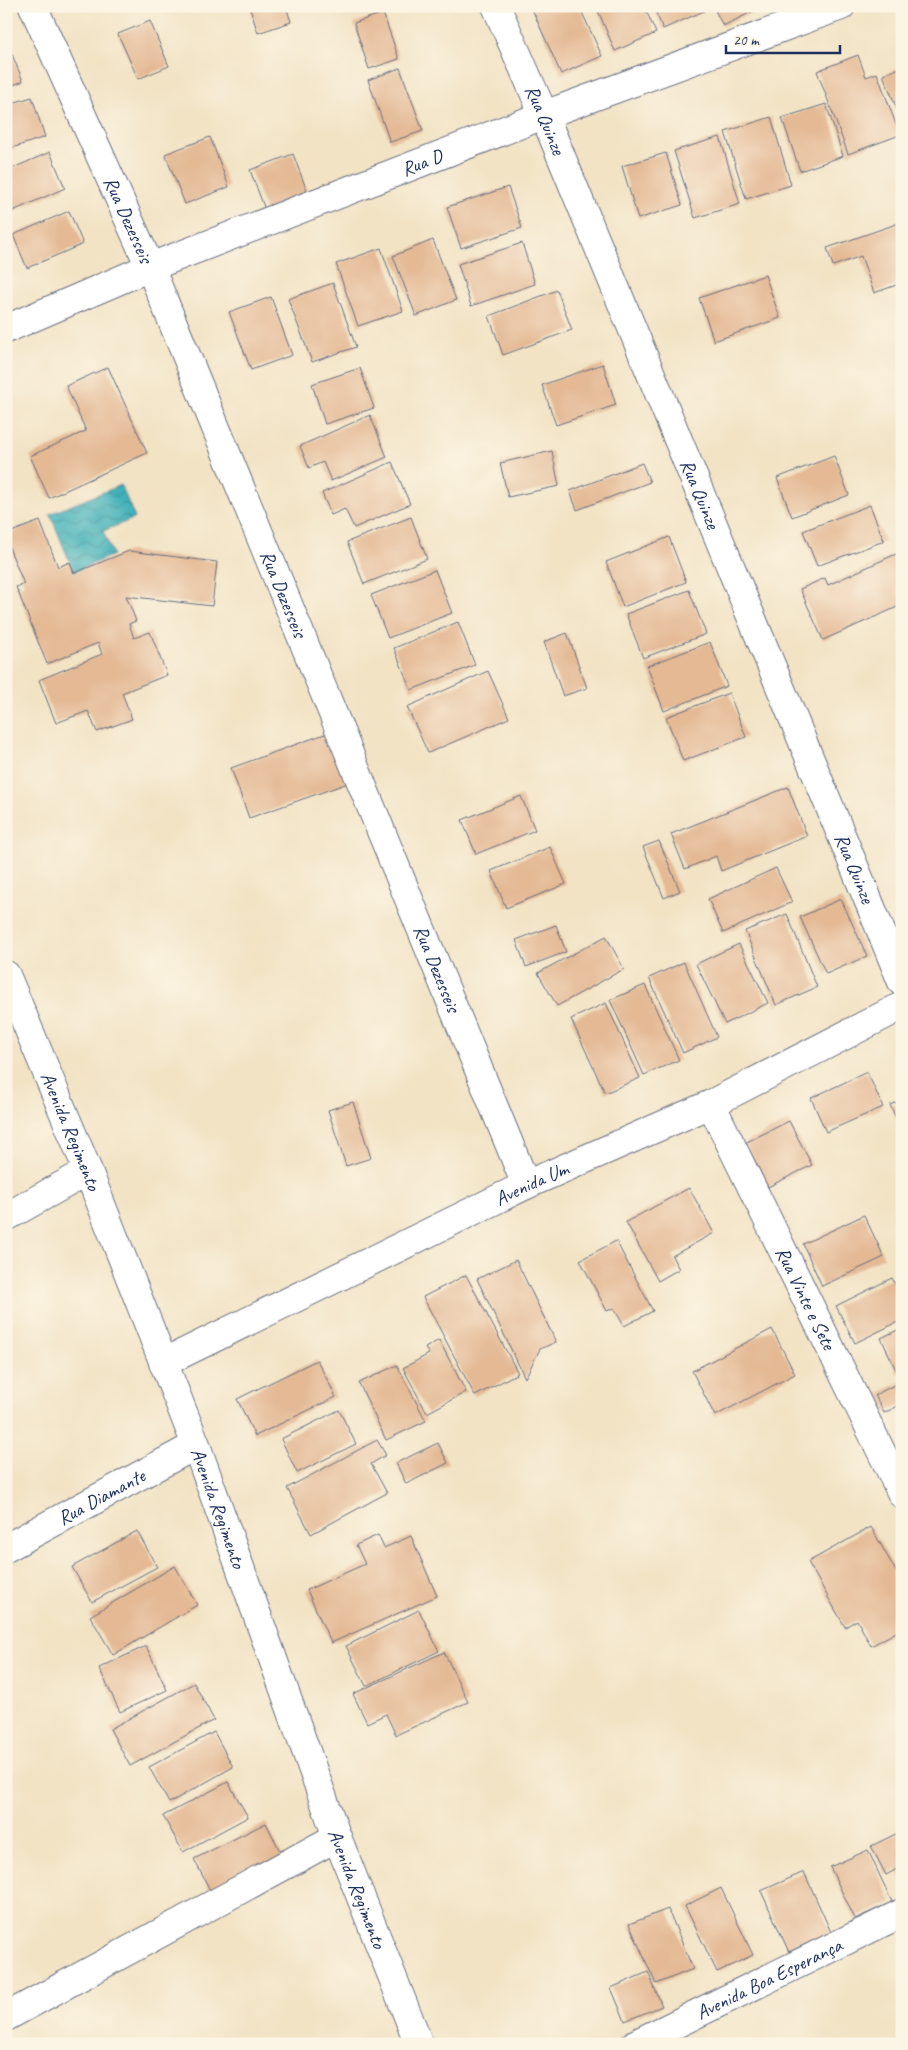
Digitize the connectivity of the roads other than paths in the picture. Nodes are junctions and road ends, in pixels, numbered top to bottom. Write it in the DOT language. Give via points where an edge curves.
graph roads {
  1 [pos="33,6"];
  2 [pos="496,6"];
  3 [pos="841,6"];
  4 [pos="544,115"];
  5 [pos="150,267"];
  6 [pos="6,329"];
  7 [pos="6,975"];
  8 [pos="902,982"];
  9 [pos="902,1006"];
  10 [pos="710,1104"];
  11 [pos="88,1171"];
  12 [pos="526,1185"];
  13 [pos="6,1216"];
  14 [pos="162,1363"];
  15 [pos="196,1445"];
  16 [pos="902,1494"];
  17 [pos="6,1548"];
  18 [pos="337,1837"];
  19 [pos="902,1913"];
  20 [pos="6,2017"];
  21 [pos="419,2044"];
  22 [pos="635,2044"];
  1 -- 5 [label="street, Rua Dezesseis"];
  2 -- 4 [label="street, Rua Quinze"];
  3 -- 4 [label="street, Rua D"];
  4 -- 5 [label="street, Rua D"];
  4 -- 8 [label="street, Rua Quinze"];
  5 -- 6 [label="street, Rua D"];
  5 -- 12 [label="street, Rua Dezesseis"];
  7 -- 11 [label="street, Avenida Regimento"];
  9 -- 10 [label="street, Avenida Um"];
  10 -- 12 [label="street, Avenida Um"];
  10 -- 16 [label="street, Rua Vinte e Sete"];
  11 -- 13 [label="street"];
  11 -- 14 [label="street, Avenida Regimento"];
  12 -- 14 [label="street, Avenida Um"];
  14 -- 15 [label="street, Avenida Regimento"];
  15 -- 17 [label="street, Rua Diamante"];
  15 -- 18 [label="street, Avenida Regimento"];
  18 -- 20 [label="street"];
  18 -- 21 [label="street, Avenida Regimento"];
  19 -- 22 [label="street, Avenida Boa Esperança"];
}
